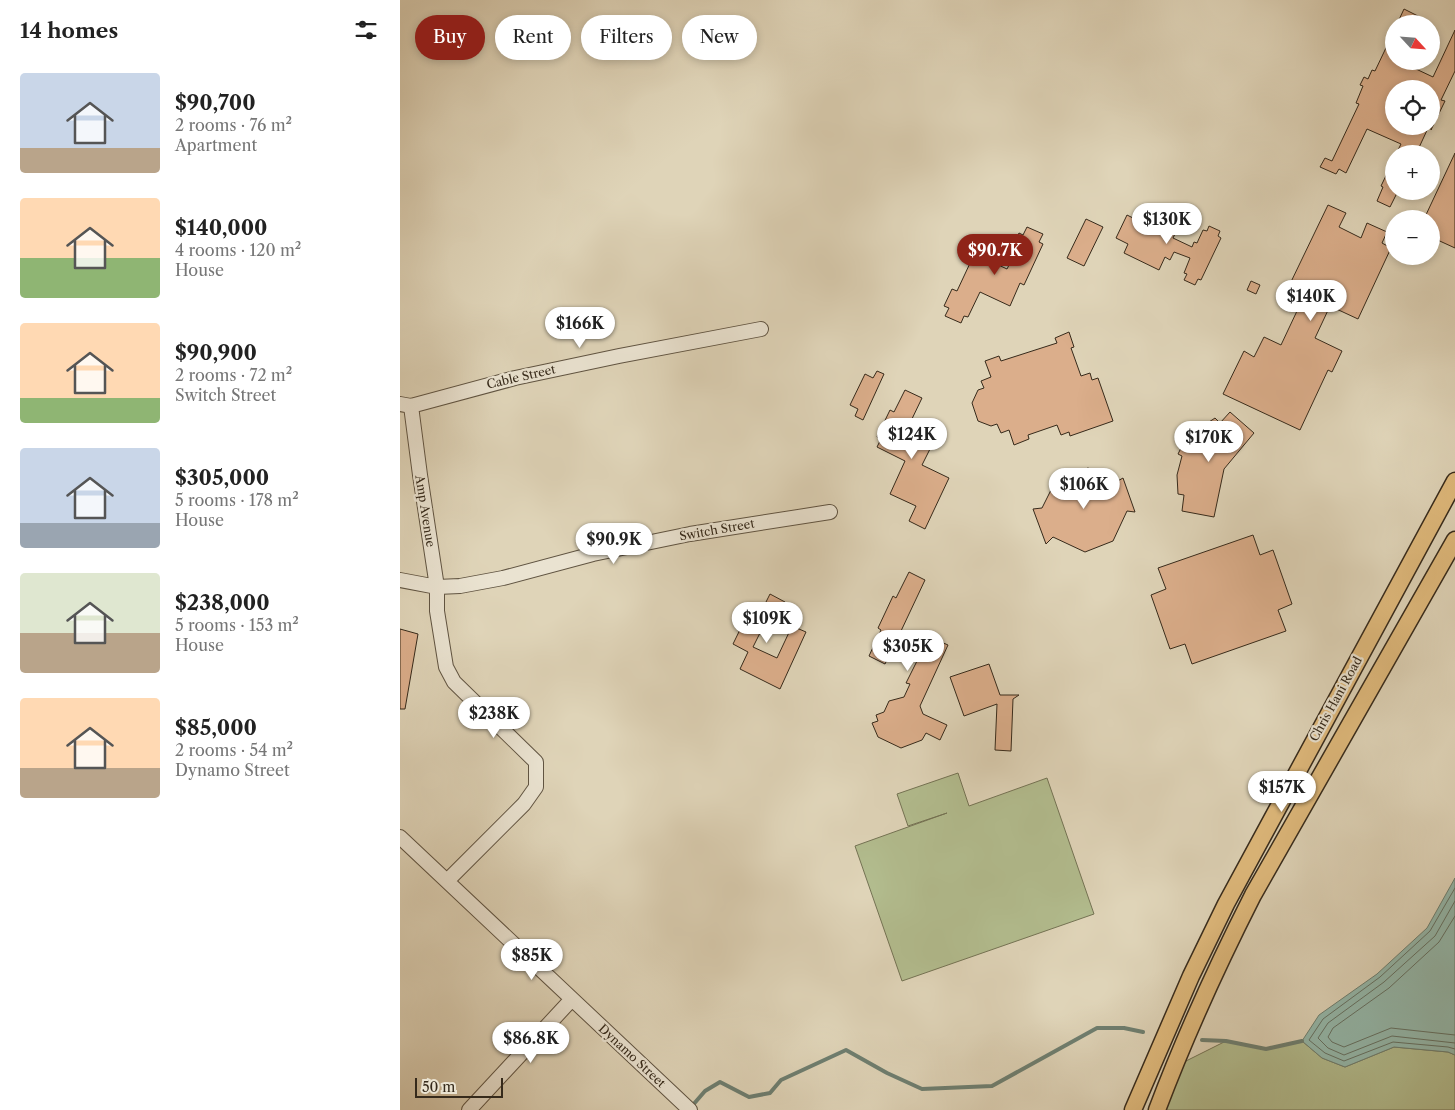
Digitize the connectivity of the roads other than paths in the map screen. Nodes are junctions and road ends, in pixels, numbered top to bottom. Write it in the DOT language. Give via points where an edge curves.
graph roads {
  1 [pos="761,329"];
  2 [pos="406,405"];
  3 [pos="1455,481"];
  4 [pos="830,512"];
  5 [pos="1455,540"];
  6 [pos="400,580"];
  7 [pos="437,587"];
  8 [pos="1393,594"];
  9 [pos="1418,607"];
  10 [pos="400,837"];
  11 [pos="446,882"];
  12 [pos="572,999"];
  13 [pos="687,1107"];
  14 [pos="470,1110"];
  15 [pos="1133,1110"];
  16 [pos="1157,1110"];
  1 -- 2 [label="street, Cable Street" via="515,378"];
  2 -- 7 [label="street, Amp Avenue"];
  3 -- 8 [label="main road, Chris Hani Road"];
  4 -- 7 [label="street, Switch Street" via="698,533 593,554 503,578"];
  5 -- 9 [label="main road, Chris Hani Road"];
  6 -- 7 [label="street, Switch Street"];
  7 -- 11 [label="street, Amp Avenue" via="437,611 446,667 454,682 536,762 536,787 524,804"];
  8 -- 9 [label="main road"];
  8 -- 15 [label="main road, Chris Hani Road" via="1226,904 1190,976"];
  9 -- 16 [label="main road, Chris Hani Road" via="1253,896 1198,1010"];
  10 -- 11 [label="street, Dynamo Street"];
  11 -- 12 [label="street, Dynamo Street"];
  12 -- 13 [label="street, Dynamo Street"];
  12 -- 14 [label="street"];
}
